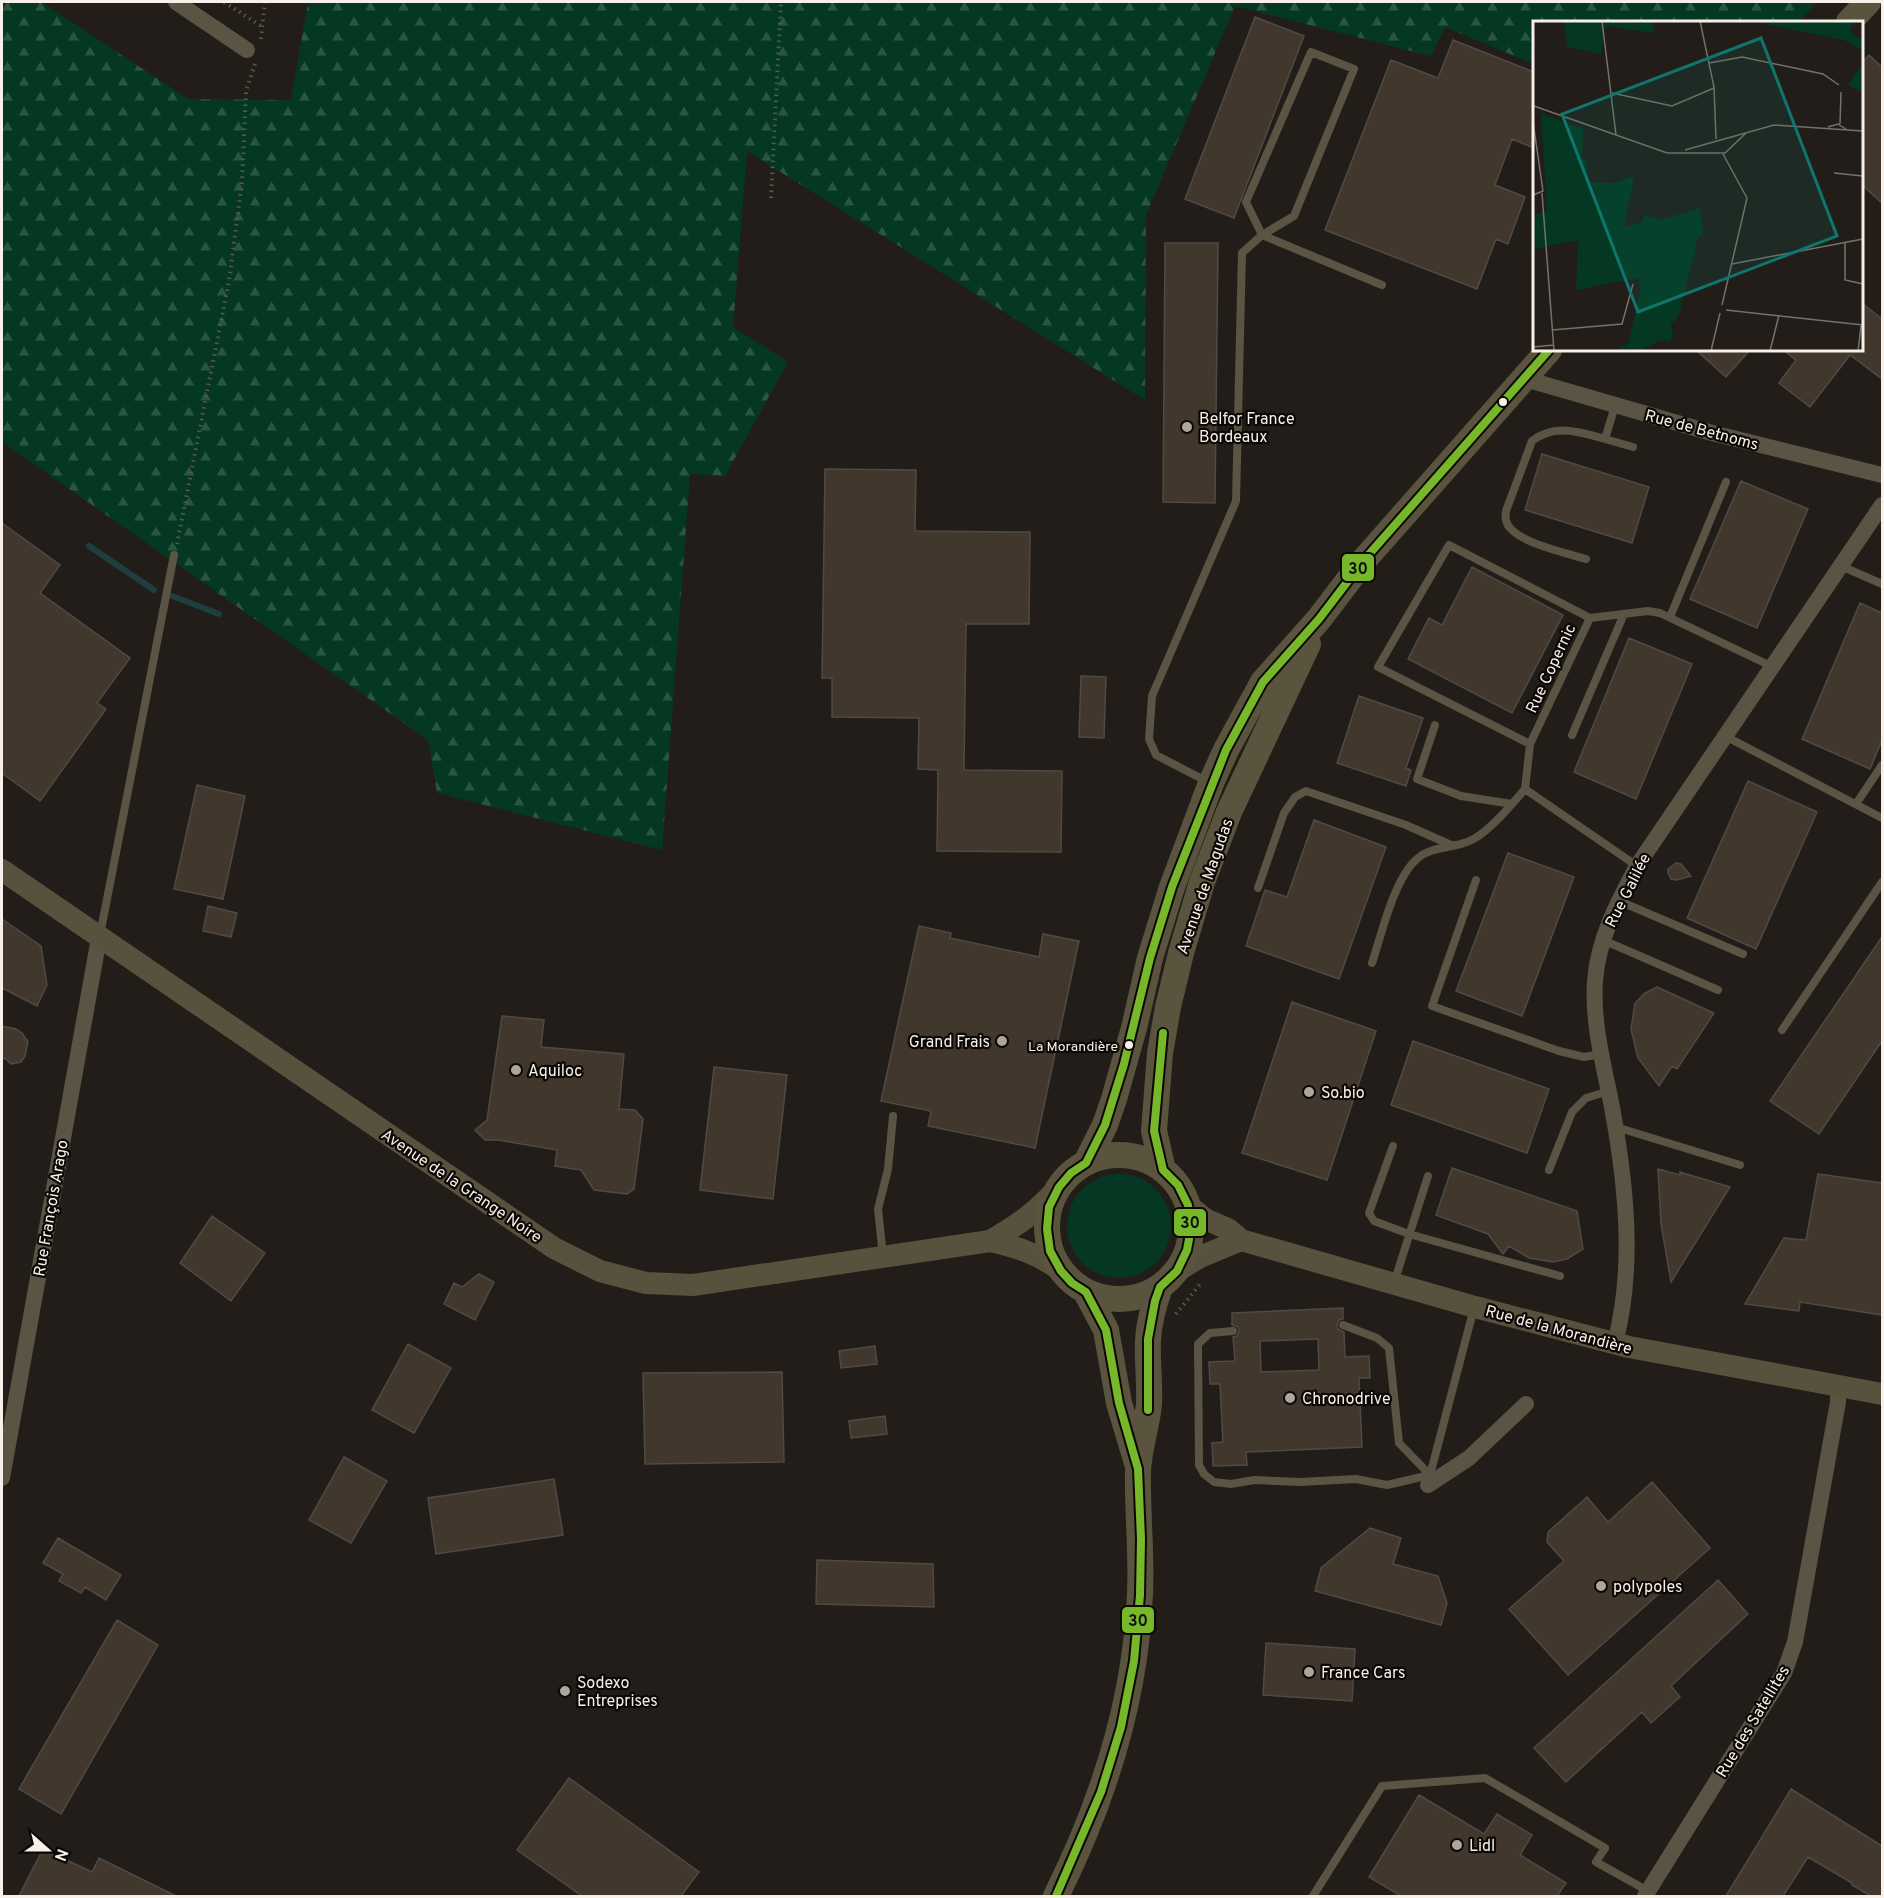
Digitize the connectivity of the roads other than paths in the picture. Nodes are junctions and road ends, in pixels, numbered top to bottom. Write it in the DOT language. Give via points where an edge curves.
graph roads {
  1 [pos="176,2"];
  2 [pos="1867,2"];
  3 [pos="1850,21"];
  4 [pos="254,52"];
  5 [pos="1262,236"];
  6 [pos="1382,285"];
  7 [pos="1548,351"];
  8 [pos="1522,378"];
  9 [pos="1615,406"];
  10 [pos="1605,439"];
  11 [pos="1633,447"];
  12 [pos="1882,475"];
  13 [pos="1726,482"];
  14 [pos="1882,505"];
  15 [pos="174,555"];
  16 [pos="1586,559"];
  17 [pos="1840,566"];
  18 [pos="1882,584"];
  19 [pos="1624,614"];
  20 [pos="1670,617"];
  21 [pos="1590,618"];
  22 [pos="1319,619"];
  23 [pos="1773,667"];
  24 [pos="1435,725"];
  25 [pos="1572,735"];
  26 [pos="1725,736"];
  27 [pos="1530,744"];
  28 [pos="1882,765"];
  29 [pos="1211,783"];
  30 [pos="1525,789"];
  31 [pos="1512,804"];
  32 [pos="1856,804"];
  33 [pos="1882,818"];
  34 [pos="1451,845"];
  35 [pos="1637,866"];
  36 [pos="2,870"];
  37 [pos="1476,880"];
  38 [pos="1882,882"];
  39 [pos="1258,888"];
  40 [pos="1619,901"];
  41 [pos="99,938"];
  42 [pos="1602,940"];
  43 [pos="1743,954"];
  44 [pos="1372,963"];
  45 [pos="1718,990"];
  46 [pos="1782,1030"];
  47 [pos="1602,1054"];
  48 [pos="1609,1092"];
  49 [pos="893,1116"];
  50 [pos="1615,1126"];
  51 [pos="1393,1146"];
  52 [pos="1086,1163"];
  53 [pos="1740,1165"];
  54 [pos="1163,1170"];
  55 [pos="1549,1170"];
  56 [pos="1428,1176"];
  57 [pos="1059,1186"];
  58 [pos="1188,1205"];
  59 [pos="1409,1234"];
  60 [pos="1241,1240"];
  61 [pos="990,1241"];
  62 [pos="883,1257"];
  63 [pos="1061,1271"];
  64 [pos="1560,1276"];
  65 [pos="1168,1279"];
  66 [pos="1394,1284"];
  67 [pos="1086,1292"];
  68 [pos="1475,1307"];
  69 [pos="1343,1325"];
  70 [pos="1233,1331"];
  71 [pos="1615,1343"];
  72 [pos="1838,1386"];
  73 [pos="1882,1394"];
  74 [pos="1526,1404"];
  75 [pos="1138,1469"];
  76 [pos="2,1478"];
  77 [pos="1429,1480"];
  78 [pos="1647,1894"];
  79 [pos="1056,1896"];
  80 [pos="1313,1896"];
  1 -- 4 [label="street"];
  2 -- 3 [label="main road"];
  5 -- 5 [label="lane" via="1294,216 1354,69 1311,52 1246,202"];
  5 -- 6 [label="lane"];
  5 -- 29 [label="lane" via="1242,253 1236,501 1152,696 1149,739 1156,755"];
  7 -- 8 [label="main road, Avenue de Magudas"];
  8 -- 9 [label="street, Rue de Betnoms"];
  8 -- 22 [label="main road, Avenue de Magudas" via="1364,560"];
  9 -- 10 [label="lane"];
  9 -- 12 [label="street, Rue de Betnoms"];
  10 -- 11 [label="lane"];
  10 -- 16 [label="lane" via="1558,430 1541,434 1532,441 1506,511 1505,522 1522,539"];
  13 -- 20 [label="lane"];
  14 -- 17 [label="street, Rue Galilée"];
  15 -- 41 [label="lane"];
  17 -- 18 [label="lane"];
  17 -- 23 [label="street, Rue Galilée"];
  19 -- 20 [label="lane, Rue Copernic" via="1648,610"];
  19 -- 21 [label="lane, Rue Copernic"];
  19 -- 25 [label="lane"];
  20 -- 23 [label="lane, Rue Copernic"];
  21 -- 27 [label="lane, Rue Copernic"];
  21 -- 27 [label="lane" via="1449,544 1378,667"];
  22 -- 29 [label="main road, Avenue de Magudas" via="1263,682"];
  22 -- 54 [label="main road, Avenue de Magudas" via="1228,812 1181,953 1160,1053 1154,1131"];
  23 -- 26 [label="street, Rue Galilée"];
  24 -- 31 [label="lane" via="1417,778 1461,795"];
  26 -- 32 [label="lane"];
  26 -- 35 [label="street, Rue Galilée"];
  27 -- 30 [label="lane, Rue Copernic"];
  28 -- 32 [label="lane"];
  29 -- 52 [label="main road, Avenue de Magudas" via="1150,958 1114,1099"];
  30 -- 31 [label="lane"];
  30 -- 35 [label="lane"];
  31 -- 34 [label="lane" via="1480,835"];
  32 -- 33 [label="lane"];
  34 -- 39 [label="lane" via="1406,825 1306,791 1294,796 1284,813"];
  34 -- 44 [label="lane" via="1419,857 1410,867 1400,882"];
  35 -- 40 [label="street, Rue Galilée"];
  36 -- 41 [label="street, Avenue de la Grange Noire"];
  37 -- 47 [label="lane" via="1432,1006 1559,1052 1584,1057"];
  38 -- 46 [label="lane"];
  40 -- 42 [label="street, Rue Galilée"];
  40 -- 43 [label="lane"];
  41 -- 62 [label="street, Avenue de la Grange Noire" via="554,1248 600,1271 646,1283 693,1285"];
  41 -- 76 [label="street, Rue François Arago"];
  42 -- 45 [label="lane"];
  42 -- 47 [label="street, Rue Galilée" via="1595,981 1595,1020"];
  47 -- 48 [label="street, Rue Galilée"];
  48 -- 50 [label="street, Rue Galilée"];
  48 -- 55 [label="lane" via="1586,1098 1572,1112"];
  49 -- 62 [label="lane" via="888,1169 878,1209"];
  50 -- 53 [label="lane"];
  50 -- 71 [label="street, Rue Galilée" via="1627,1228 1621,1316"];
  51 -- 59 [label="lane" via="1369,1213 1374,1221"];
  52 -- 54 [label="main road" via="1105,1156 1125,1155"];
  52 -- 57 [label="main road"];
  54 -- 58 [label="main road" via="1178,1185"];
  56 -- 59 [label="lane"];
  57 -- 61 [label="street, Avenue de la Grange Noire" via="1031,1216"];
  57 -- 63 [label="main road" via="1049,1207 1047,1229 1050,1251"];
  58 -- 60 [label="street, Rue de la Morandière"];
  58 -- 65 [label="main road" via="1191,1228 1187,1250"];
  59 -- 64 [label="lane"];
  59 -- 66 [label="lane"];
  60 -- 65 [label="street" via="1200,1257"];
  60 -- 66 [label="street, Rue de la Morandière"];
  61 -- 62 [label="street, Avenue de la Grange Noire"];
  61 -- 63 [label="street, Avenue de la Grange Noire" via="1035,1254"];
  63 -- 67 [label="main road"];
  65 -- 67 [label="main road" via="1142,1296 1123,1300"];
  65 -- 75 [label="main road" via="1155,1301 1148,1340 1149,1405"];
  66 -- 68 [label="street, Rue de la Morandière"];
  67 -- 75 [label="main road" via="1106,1330 1119,1403"];
  68 -- 71 [label="street, Rue de la Morandière"];
  68 -- 77 [label="lane"];
  69 -- 77 [label="lane" via="1377,1338 1389,1348 1399,1443"];
  70 -- 77 [label="lane" via="1210,1333 1198,1344 1198,1465 1214,1482 1356,1479 1387,1485"];
  71 -- 72 [label="street, Rue de la Morandière"];
  72 -- 73 [label="street, Rue de la Morandière"];
  72 -- 78 [label="street, Rue des Satellites" via="1795,1642 1784,1673"];
  74 -- 77 [label="street" via="1469,1458"];
  75 -- 79 [label="main road" via="1140,1595 1134,1661 1121,1727 1101,1792"];
  78 -- 80 [label="lane" via="1596,1862 1605,1848 1485,1778 1382,1786"];
}
